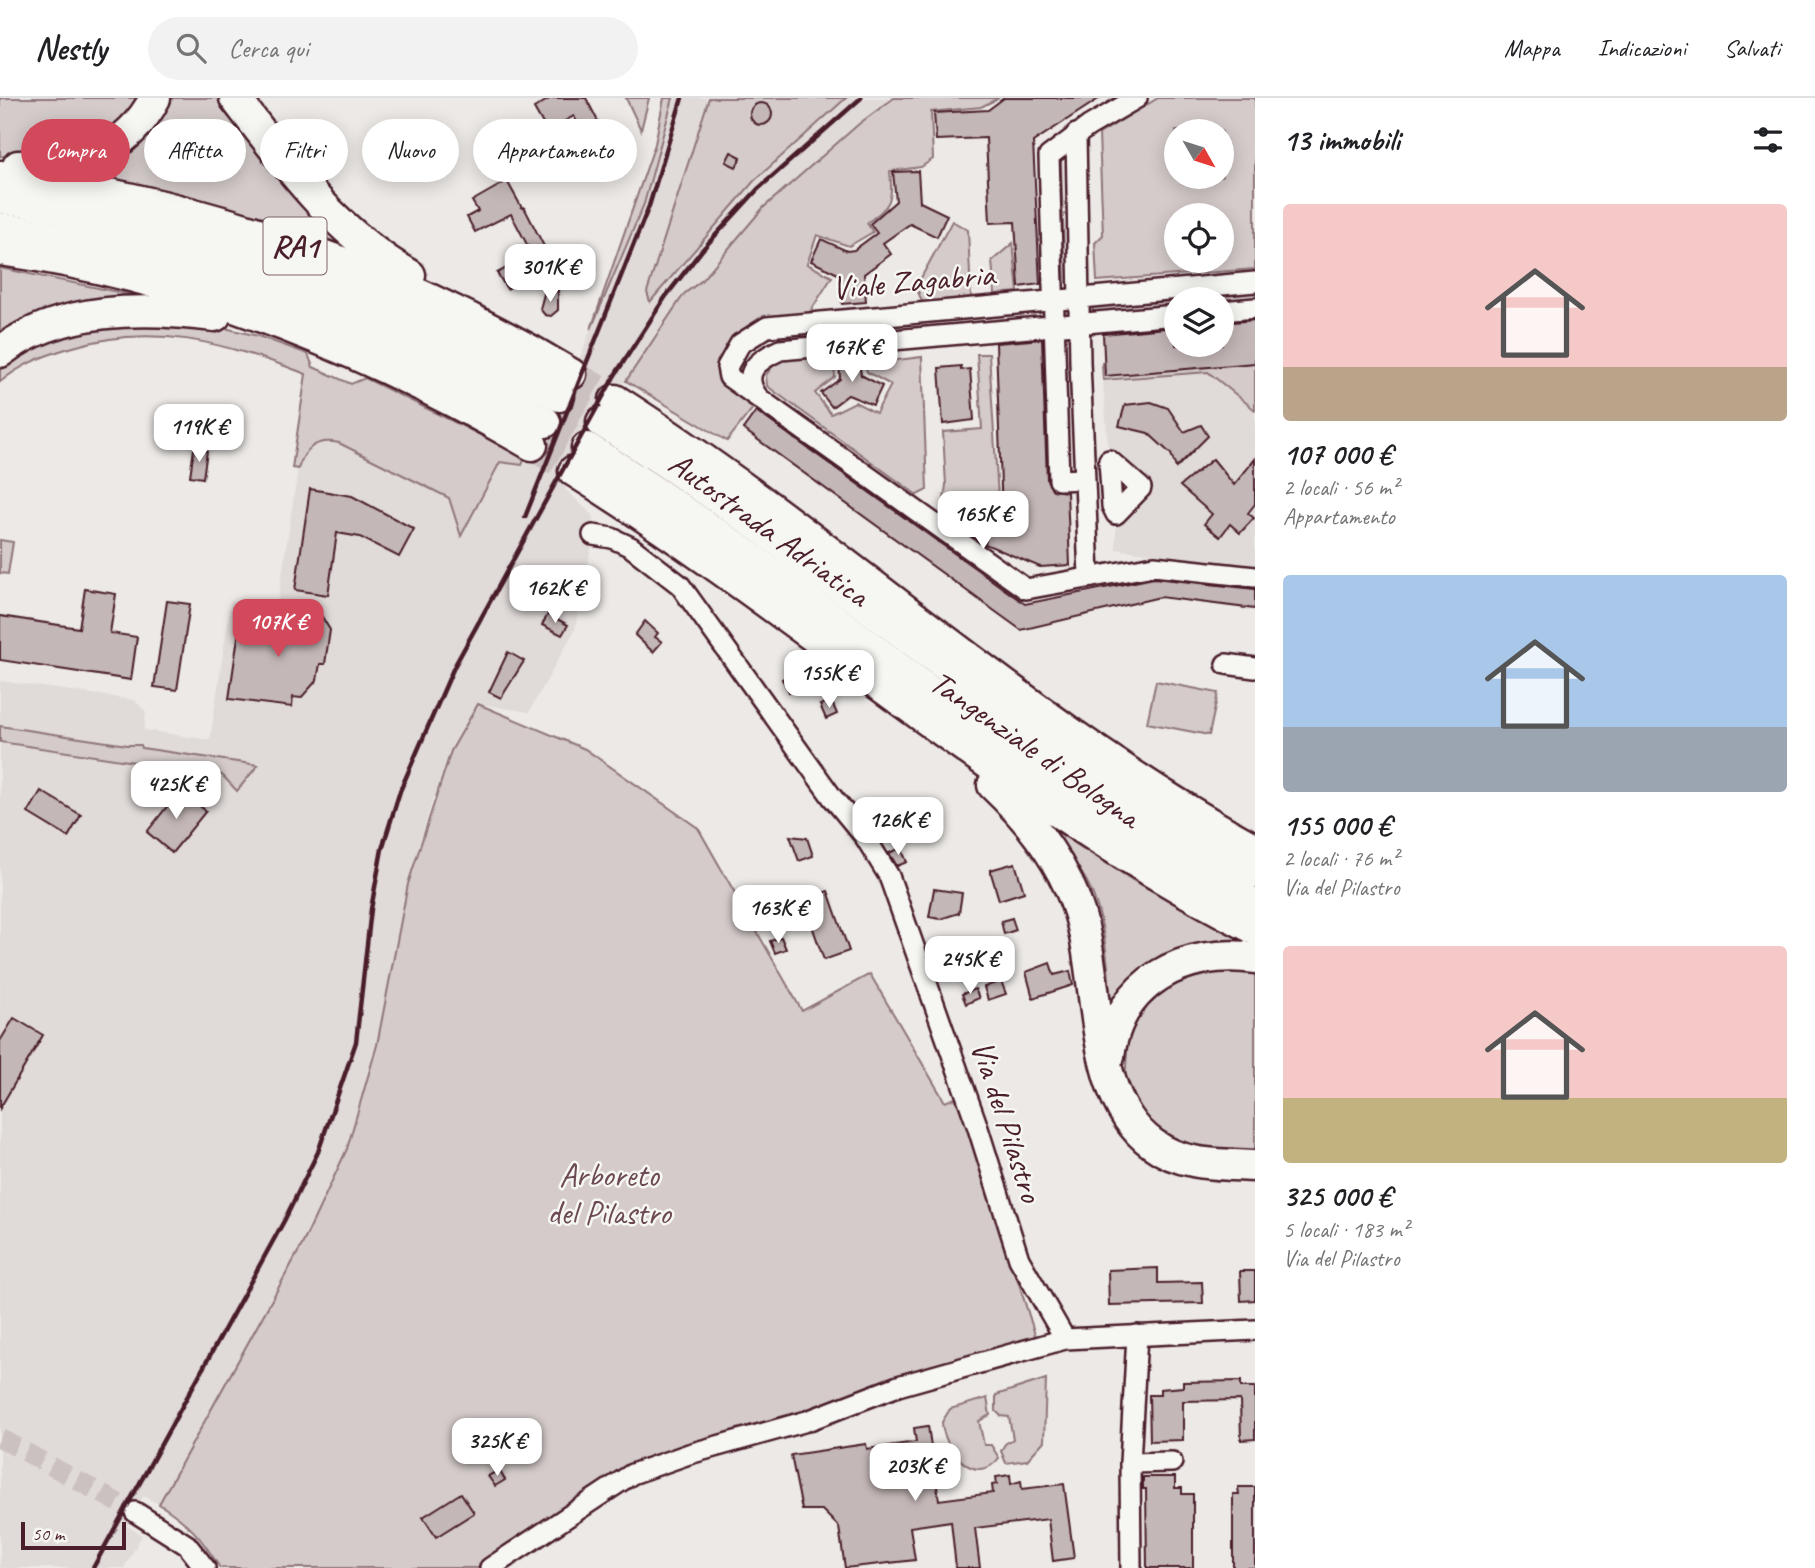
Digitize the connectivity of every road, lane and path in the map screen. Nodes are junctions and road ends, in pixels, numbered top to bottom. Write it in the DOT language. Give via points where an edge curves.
graph roads {
  1 [pos="155,98"];
  2 [pos="235,98"];
  3 [pos="1137,98"];
  4 [pos="1076,134"];
  5 [pos="0,164"];
  6 [pos="0,176"];
  7 [pos="0,198"];
  8 [pos="0,228"];
  9 [pos="0,250"];
  10 [pos="1255,282"];
  11 [pos="1079,299"];
  12 [pos="1054,301"];
  13 [pos="1255,308"];
  14 [pos="1234,311"];
  15 [pos="1164,316"];
  16 [pos="1080,324"];
  17 [pos="1055,325"];
  18 [pos="0,352"];
  19 [pos="564,379"];
  20 [pos="408,380"];
  21 [pos="759,398"];
  22 [pos="608,411"];
  23 [pos="581,459"];
  24 [pos="1084,479"];
  25 [pos="593,536"];
  26 [pos="1089,576"];
  27 [pos="1255,577"];
  28 [pos="1226,664"];
  29 [pos="1255,668"];
  30 [pos="897,698"];
  31 [pos="1255,849"];
  32 [pos="1255,873"];
  33 [pos="1255,905"];
  34 [pos="1255,929"];
  35 [pos="1255,958"];
  36 [pos="1108,1066"];
  37 [pos="1255,1166"];
  38 [pos="1255,1330"];
  39 [pos="1137,1335"];
  40 [pos="1065,1339"];
  41 [pos="1172,1462"];
  42 [pos="1130,1463"];
  43 [pos="135,1512"];
  44 [pos="205,1568"];
  45 [pos="490,1568"];
  46 [pos="1131,1568"];
  1 -- 5 [label="highway" via="127,136 95,156 59,164"];
  2 -- 19 [label="highway" via="320,206 362,243 385,261 505,329"];
  3 -- 4 [label="street"];
  4 -- 11 [label="street"];
  4 -- 12 [label="street" via="1049,156"];
  6 -- 19 [label="highway, RA1" via="123,199 270,237 427,299"];
  7 -- 19 [label="highway" via="180,236 314,278"];
  8 -- 20 [label="highway, RA1" via="118,248 307,306 423,357 538,434"];
  9 -- 20 [label="highway, RA1" via="111,272 248,312"];
  10 -- 11 [label="street, Viale Zagabria"];
  11 -- 12 [label="street, Viale Zagabria"];
  11 -- 16 [label="street"];
  12 -- 17 [label="street"];
  12 -- 21 [label="street, Viale Zagabria" via="768,327 740,344 727,367 729,377"];
  13 -- 14 [label="street"];
  15 -- 16 [label="street, Viale Zagabria"];
  16 -- 17 [label="street, Viale Zagabria"];
  16 -- 24 [label="street"];
  17 -- 21 [label="street, Viale Zagabria" via="780,350 751,370 749,380"];
  17 -- 24 [label="street" via="1059,480"];
  18 -- 20 [label="highway" via="39,331 78,318 164,310 264,327"];
  21 -- 26 [label="street" via="1015,584 1038,589"];
  22 -- 31 [label="highway, Tangenziale di Bologna" via="777,510 1132,776"];
  22 -- 32 [label="highway, Autostrada Adriatica" via="1111,790"];
  23 -- 30 [label="highway, Tangenziale di Bologna" via="714,564"];
  23 -- 33 [label="highway, Autostrada Adriatica" via="744,552 1089,808"];
  24 -- 26 [label="street"];
  25 -- 40 [label="street, Via del Pilastro" via="631,547 680,584 832,797 866,837 889,876 1019,1259"];
  26 -- 27 [label="street" via="1154,566"];
  28 -- 29 [label="street"];
  30 -- 34 [label="highway, Tangenziale di Bologna" via="1086,832"];
  30 -- 36 [label="highway" via="1002,793 1059,868 1079,911"];
  35 -- 36 [label="highway" via="1181,963 1148,981 1116,1024"];
  36 -- 37 [label="highway" via="1111,1086 1128,1120 1154,1146 1190,1161"];
  38 -- 39 [label="street"];
  39 -- 40 [label="street"];
  39 -- 42 [label="street"];
  40 -- 45 [label="street" via="898,1386 807,1421 640,1471"];
  41 -- 42 [label="street"];
  42 -- 46 [label="street"];
  43 -- 44 [label="street" via="187,1545"];
}
